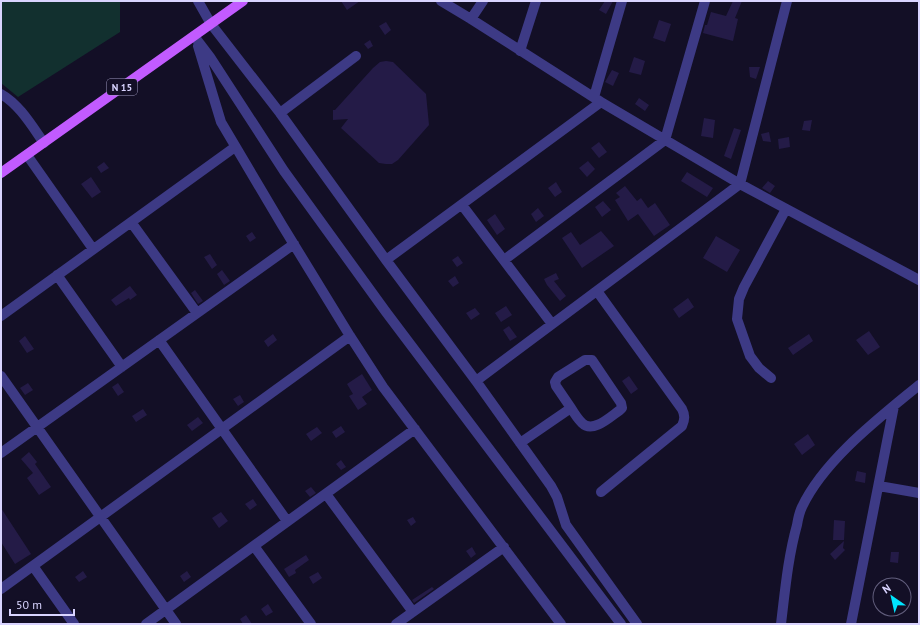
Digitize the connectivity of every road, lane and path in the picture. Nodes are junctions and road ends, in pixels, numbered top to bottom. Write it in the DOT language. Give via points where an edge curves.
graph roads {
  1 [pos="198,1"];
  2 [pos="243,1"];
  3 [pos="441,1"];
  4 [pos="482,1"];
  5 [pos="536,1"];
  6 [pos="622,1"];
  7 [pos="705,1"];
  8 [pos="787,1"];
  9 [pos="471,19"];
  10 [pos="211,24"];
  11 [pos="195,38"];
  12 [pos="520,51"];
  13 [pos="356,56"];
  14 [pos="1,94"];
  15 [pos="598,100"];
  16 [pos="280,113"];
  17 [pos="665,140"];
  18 [pos="44,143"];
  19 [pos="235,147"];
  20 [pos="27,155"];
  21 [pos="1,174"];
  22 [pos="740,184"];
  23 [pos="462,204"];
  24 [pos="786,209"];
  25 [pos="131,222"];
  26 [pos="294,244"];
  27 [pos="93,249"];
  28 [pos="386,260"];
  29 [pos="504,260"];
  30 [pos="57,275"];
  31 [pos="919,280"];
  32 [pos="597,291"];
  33 [pos="197,313"];
  34 [pos="1,316"];
  35 [pos="552,324"];
  36 [pos="350,336"];
  37 [pos="159,340"];
  38 [pos="122,367"];
  39 [pos="1,376"];
  40 [pos="771,378"];
  41 [pos="476,381"];
  42 [pos="919,385"];
  43 [pos="894,406"];
  44 [pos="571,408"];
  45 [pos="37,427"];
  46 [pos="222,429"];
  47 [pos="415,429"];
  48 [pos="520,443"];
  49 [pos="1,453"];
  50 [pos="879,486"];
  51 [pos="601,492"];
  52 [pos="919,493"];
  53 [pos="326,494"];
  54 [pos="101,517"];
  55 [pos="287,522"];
  56 [pos="254,546"];
  57 [pos="504,547"];
  58 [pos="33,566"];
  59 [pos="1,589"];
  60 [pos="166,610"];
  61 [pos="413,612"];
  62 [pos="74,624"];
  63 [pos="146,624"];
  64 [pos="176,624"];
  65 [pos="311,624"];
  66 [pos="396,624"];
  67 [pos="561,624"];
  68 [pos="621,624"];
  69 [pos="638,624"];
  70 [pos="781,624"];
  71 [pos="851,624"];
  1 -- 10 [label="street"];
  2 -- 10 [label="main road, N 15"];
  3 -- 9 [label="street"];
  4 -- 9 [label="street"];
  5 -- 12 [label="street"];
  6 -- 15 [label="street"];
  7 -- 17 [label="street"];
  8 -- 22 [label="street"];
  9 -- 12 [label="street"];
  10 -- 11 [label="main road, N 15"];
  10 -- 16 [label="street"];
  11 -- 18 [label="main road, N 15"];
  11 -- 19 [label="street" via="221,122"];
  11 -- 68 [label="street" via="284,171 382,306"];
  12 -- 15 [label="street"];
  13 -- 16 [label="street"];
  14 -- 18 [label="street" via="17,108"];
  15 -- 17 [label="street"];
  15 -- 23 [label="street"];
  16 -- 28 [label="street"];
  17 -- 22 [label="street"];
  17 -- 29 [label="street"];
  18 -- 20 [label="main road, N 15"];
  19 -- 25 [label="street"];
  19 -- 26 [label="street"];
  20 -- 21 [label="main road, N 15"];
  20 -- 27 [label="street"];
  22 -- 24 [label="street"];
  22 -- 32 [label="street"];
  23 -- 28 [label="street"];
  23 -- 29 [label="street"];
  24 -- 31 [label="street"];
  24 -- 40 [label="street" via="744,287 739,299 737,319 750,356"];
  25 -- 27 [label="street"];
  25 -- 33 [label="street"];
  26 -- 33 [label="street"];
  26 -- 36 [label="street"];
  27 -- 30 [label="street"];
  28 -- 41 [label="street"];
  29 -- 35 [label="street"];
  30 -- 34 [label="street"];
  30 -- 38 [label="street"];
  32 -- 35 [label="street"];
  32 -- 51 [label="street" via="685,415 682,426"];
  33 -- 37 [label="street"];
  35 -- 41 [label="street"];
  36 -- 46 [label="street"];
  36 -- 47 [label="street" via="383,387"];
  37 -- 38 [label="street"];
  37 -- 46 [label="street"];
  38 -- 45 [label="street"];
  39 -- 45 [label="street"];
  41 -- 48 [label="street"];
  42 -- 43 [label="street"];
  43 -- 50 [label="street"];
  43 -- 70 [label="street" via="847,448 820,479 801,508 790,556"];
  44 -- 44 [label="street" via="582,424 588,427 594,427 622,408 592,360 585,360 558,377 555,382"];
  44 -- 48 [label="street"];
  45 -- 49 [label="street"];
  45 -- 54 [label="street"];
  46 -- 54 [label="street"];
  46 -- 55 [label="street"];
  47 -- 53 [label="street"];
  47 -- 57 [label="street"];
  48 -- 69 [label="street" via="557,496 568,529"];
  50 -- 52 [label="street"];
  50 -- 71 [label="street"];
  53 -- 55 [label="street"];
  53 -- 61 [label="street"];
  54 -- 58 [label="street"];
  54 -- 60 [label="street"];
  55 -- 56 [label="street"];
  56 -- 60 [label="street"];
  56 -- 65 [label="street"];
  57 -- 61 [label="street"];
  57 -- 67 [label="street"];
  58 -- 59 [label="street"];
  58 -- 62 [label="street"];
  60 -- 63 [label="street"];
  60 -- 64 [label="street"];
  61 -- 66 [label="street"];
}
